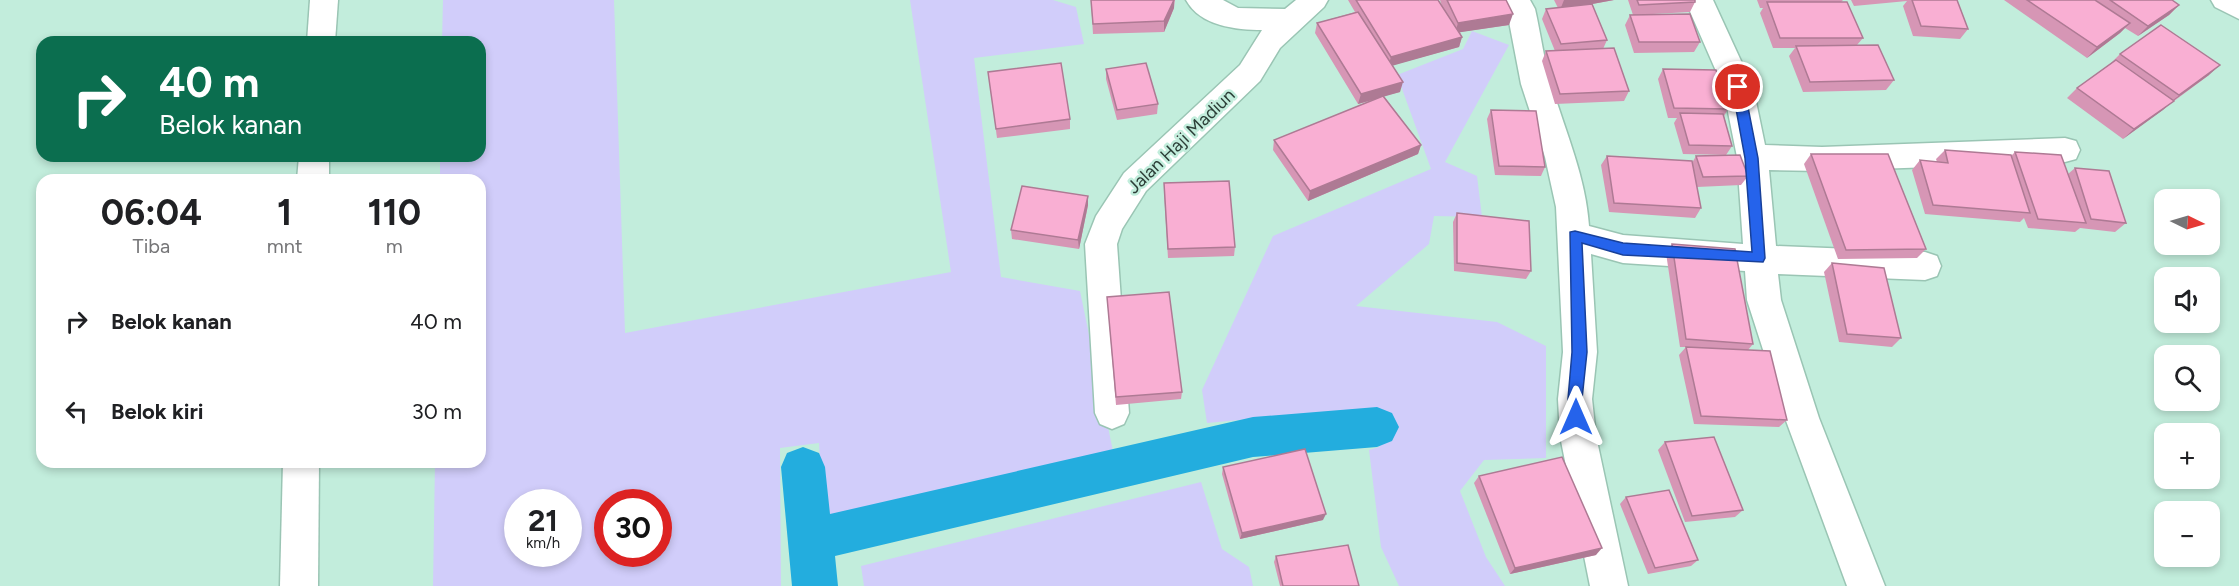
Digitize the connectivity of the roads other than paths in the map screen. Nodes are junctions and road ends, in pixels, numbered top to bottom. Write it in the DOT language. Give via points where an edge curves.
graph roads {
  1 [pos="324,0"];
  2 [pos="1200,0"];
  3 [pos="1314,0"];
  4 [pos="1515,0"];
  5 [pos="1699,0"];
  6 [pos="2225,0"];
  7 [pos="2239,8"];
  8 [pos="1290,20"];
  9 [pos="321,36"];
  10 [pos="2065,150"];
  11 [pos="1752,158"];
  12 [pos="1575,236"];
  13 [pos="1759,258"];
  14 [pos="1925,266"];
  15 [pos="1112,413"];
  16 [pos="302,468"];
  17 [pos="299,586"];
  18 [pos="1609,586"];
  19 [pos="1866,586"];
  1 -- 9 [label="street"];
  2 -- 8 [label="street" via="1233,19"];
  3 -- 8 [label="street, Jalan Haji Madiun"];
  4 -- 12 [label="street" via="1521,9 1536,84 1560,157"];
  5 -- 11 [label="street" via="1738,87"];
  6 -- 7 [label="street"];
  8 -- 15 [label="street, Jalan Haji Madiun" via="1270,40 1250,73 1135,182 1107,225 1101,244"];
  10 -- 11 [label="street"];
  11 -- 13 [label="street"];
  12 -- 13 [label="street" via="1623,249"];
  12 -- 18 [label="street" via="1580,352 1575,399 1578,436"];
  13 -- 14 [label="street"];
  13 -- 19 [label="street" via="1764,300 1802,418"];
  16 -- 17 [label="street"];
}
